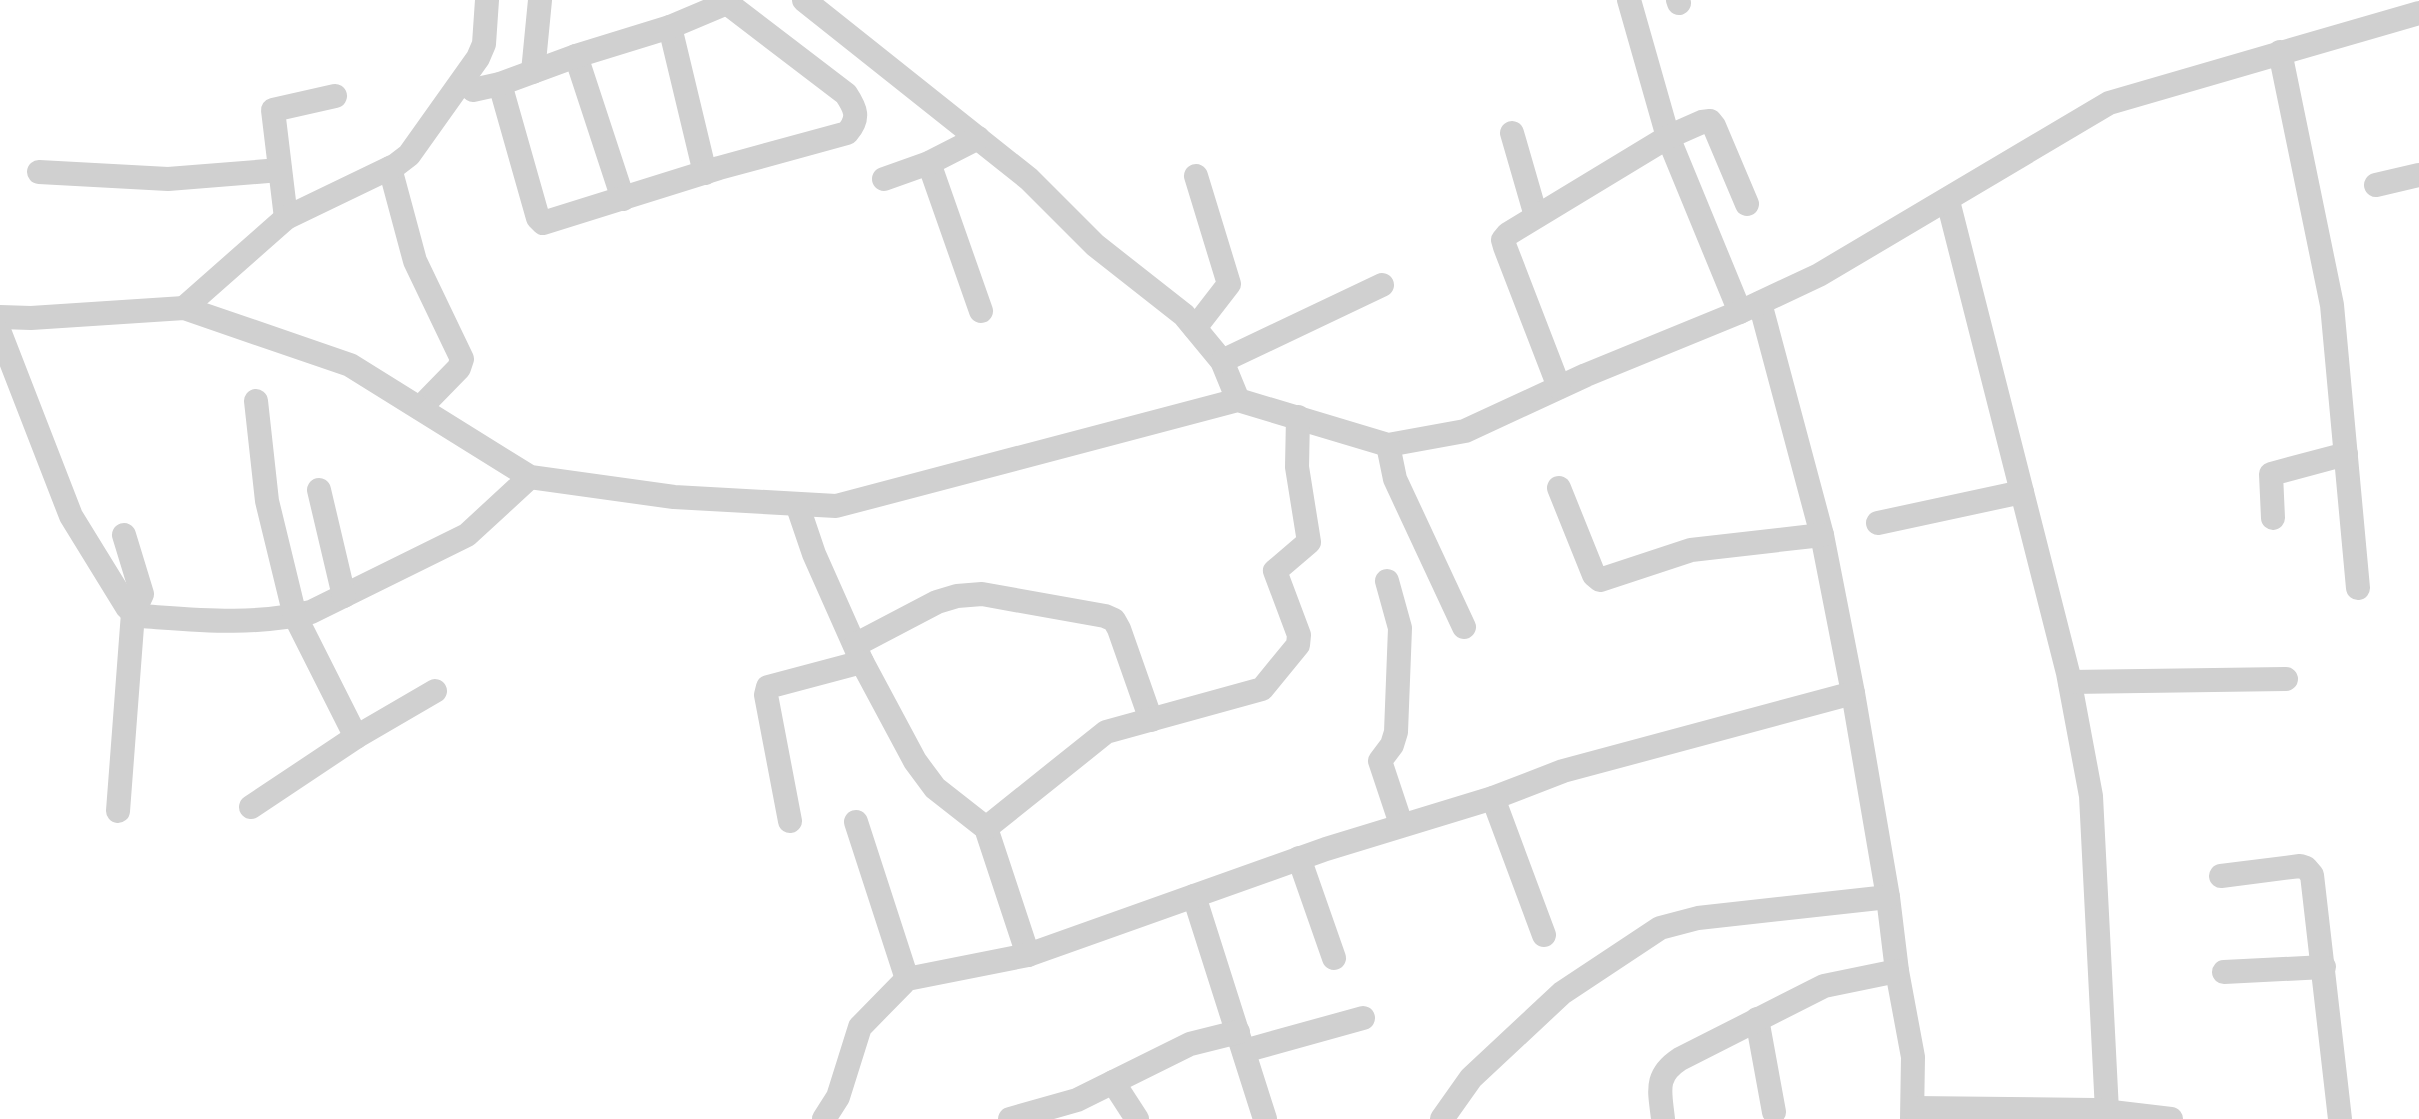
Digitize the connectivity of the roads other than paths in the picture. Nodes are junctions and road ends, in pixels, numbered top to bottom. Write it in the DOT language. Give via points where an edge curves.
graph roads {
  1 [pos="487,0"];
  2 [pos="540,0"];
  3 [pos="804,0"];
  4 [pos="1629,0"];
  5 [pos="725,2"];
  6 [pos="2419,13"];
  7 [pos="670,27"];
  8 [pos="2280,52"];
  9 [pos="576,57"];
  10 [pos="534,72"];
  11 [pos="500,84"];
  12 [pos="473,90"];
  13 [pos="335,96"];
  14 [pos="1512,133"];
  15 [pos="1668,137"];
  16 [pos="978,138"];
  17 [pos="929,163"];
  18 [pos="390,168"];
  19 [pos="280,170"];
  20 [pos="39,173"];
  21 [pos="705,173"];
  22 [pos="2419,175"];
  23 [pos="1196,176"];
  24 [pos="884,179"];
  25 [pos="2376,185"];
  26 [pos="623,199"];
  27 [pos="1948,201"];
  28 [pos="1747,204"];
  29 [pos="1536,216"];
  30 [pos="286,218"];
  31 [pos="1382,285"];
  32 [pos="184,308"];
  33 [pos="1750,308"];
  34 [pos="981,311"];
  35 [pos="0,317"];
  36 [pos="1195,328"];
  37 [pos="0,334"];
  38 [pos="1222,361"];
  39 [pos="1559,387"];
  40 [pos="1238,400"];
  41 [pos="256,401"];
  42 [pos="420,408"];
  43 [pos="1298,417"];
  44 [pos="1388,445"];
  45 [pos="2346,454"];
  46 [pos="530,477"];
  47 [pos="1559,488"];
  48 [pos="319,490"];
  49 [pos="2022,492"];
  50 [pos="797,504"];
  51 [pos="2273,518"];
  52 [pos="1878,523"];
  53 [pos="124,535"];
  54 [pos="1822,535"];
  55 [pos="1387,581"];
  56 [pos="2358,588"];
  57 [pos="344,596"];
  58 [pos="133,613"];
  59 [pos="295,616"];
  60 [pos="1464,627"];
  61 [pos="858,654"];
  62 [pos="2286,680"];
  63 [pos="2070,682"];
  64 [pos="435,691"];
  65 [pos="1853,693"];
  66 [pos="1151,720"];
  67 [pos="356,737"];
  68 [pos="1493,798"];
  69 [pos="251,807"];
  70 [pos="118,811"];
  71 [pos="790,821"];
  72 [pos="856,822"];
  73 [pos="1401,824"];
  74 [pos="986,828"];
  75 [pos="1299,858"];
  76 [pos="2221,876"];
  77 [pos="1195,895"];
  78 [pos="1888,897"];
  79 [pos="1544,935"];
  80 [pos="1028,955"];
  81 [pos="1334,958"];
  82 [pos="2324,967"];
  83 [pos="1897,971"];
  84 [pos="2224,972"];
  85 [pos="907,979"];
  86 [pos="1363,1018"];
  87 [pos="1757,1019"];
  88 [pos="1241,1041"];
  89 [pos="1114,1082"];
  90 [pos="2107,1111"];
  91 [pos="1774,1112"];
  92 [pos="1912,1113"];
  93 [pos="824,1119"];
  94 [pos="1010,1119"];
  95 [pos="1138,1119"];
  96 [pos="1265,1119"];
  97 [pos="1442,1119"];
  98 [pos="1663,1119"];
  99 [pos="2171,1119"];
  100 [pos="2340,1119"];
  1 -- 18 [label="street" via="484,44 478,58 409,155"];
  2 -- 10 [label="street"];
  3 -- 16 [label="street"];
  4 -- 15 [label="street"];
  5 -- 7 [label="street"];
  5 -- 21 [label="street" via="846,94 857,115 847,133"];
  6 -- 8 [label="street"];
  7 -- 9 [label="street"];
  7 -- 21 [label="street"];
  8 -- 27 [label="street" via="2109,103"];
  8 -- 45 [label="street" via="2332,305"];
  9 -- 10 [label="street"];
  9 -- 26 [label="street"];
  10 -- 11 [label="street"];
  11 -- 12 [label="street"];
  11 -- 26 [label="street" via="543,223"];
  13 -- 19 [label="street" via="274,110"];
  14 -- 29 [label="street"];
  15 -- 28 [label="street" via="1710,121"];
  15 -- 29 [label="street"];
  15 -- 33 [label="street"];
  16 -- 17 [label="street"];
  16 -- 36 [label="street"];
  17 -- 24 [label="street"];
  17 -- 34 [label="street"];
  18 -- 30 [label="street"];
  18 -- 42 [label="street" via="415,261 462,359 459,368"];
  19 -- 20 [label="street" via="168,179"];
  19 -- 30 [label="street"];
  21 -- 26 [label="street"];
  22 -- 25 [label="street"];
  23 -- 36 [label="street" via="1229,284"];
  27 -- 33 [label="street" via="1819,275"];
  27 -- 49 [label="street"];
  29 -- 39 [label="street" via="1503,240"];
  30 -- 32 [label="street"];
  31 -- 38 [label="street"];
  32 -- 35 [label="street"];
  32 -- 42 [label="street" via="350,365"];
  33 -- 39 [label="street"];
  33 -- 54 [label="street"];
  36 -- 38 [label="street"];
  37 -- 58 [label="street" via="71,516"];
  38 -- 40 [label="street"];
  39 -- 44 [label="street" via="1465,431"];
  40 -- 43 [label="street"];
  40 -- 50 [label="street" via="836,506"];
  41 -- 59 [label="street" via="267,501"];
  42 -- 46 [label="street"];
  43 -- 44 [label="street"];
  43 -- 66 [label="street" via="1297,467 1310,542 1275,571 1299,635 1298,646 1262,689"];
  44 -- 60 [label="street" via="1395,480"];
  45 -- 51 [label="street" via="2271,474"];
  45 -- 56 [label="street"];
  46 -- 50 [label="street" via="674,497"];
  46 -- 57 [label="street" via="467,535"];
  47 -- 54 [label="street" via="1594,576 1600,580 1690,550"];
  48 -- 57 [label="street"];
  49 -- 52 [label="street"];
  49 -- 63 [label="street"];
  50 -- 61 [label="street"];
  53 -- 58 [label="street" via="142,590"];
  54 -- 65 [label="street"];
  55 -- 73 [label="street" via="1399,628 1396,732 1380,761"];
  57 -- 59 [label="street"];
  58 -- 59 [label="street" via="222,622"];
  58 -- 70 [label="street"];
  59 -- 67 [label="street"];
  61 -- 66 [label="street" via="937,602 957,596 982,594 1105,616 1119,629"];
  61 -- 71 [label="street" via="768,688"];
  61 -- 74 [label="street" via="915,761 935,788"];
  62 -- 63 [label="street"];
  63 -- 90 [label="street" via="2091,796"];
  64 -- 67 [label="street"];
  65 -- 68 [label="street" via="1563,771"];
  65 -- 78 [label="street"];
  66 -- 74 [label="street" via="1100,735"];
  67 -- 69 [label="street"];
  68 -- 73 [label="street"];
  68 -- 79 [label="street"];
  72 -- 85 [label="street"];
  73 -- 75 [label="street"];
  74 -- 80 [label="street"];
  75 -- 77 [label="street"];
  75 -- 81 [label="street"];
  76 -- 82 [label="street" via="2306,868 2312,875"];
  77 -- 80 [label="street"];
  77 -- 88 [label="street"];
  78 -- 83 [label="street"];
  78 -- 97 [label="street" via="1698,918 1660,928 1562,993 1471,1078"];
  80 -- 85 [label="street"];
  82 -- 84 [label="street"];
  82 -- 100 [label="street"];
  83 -- 87 [label="street" via="1824,986"];
  83 -- 92 [label="street" via="1913,1057"];
  85 -- 93 [label="street" via="860,1027 838,1097"];
  86 -- 88 [label="street"];
  87 -- 91 [label="street"];
  87 -- 98 [label="street" via="1668,1067 1660,1087"];
  88 -- 89 [label="street" via="1190,1044"];
  88 -- 96 [label="street"];
  89 -- 94 [label="street" via="1077,1100"];
  89 -- 95 [label="street"];
  90 -- 92 [label="street"];
  90 -- 99 [label="street"];
}
